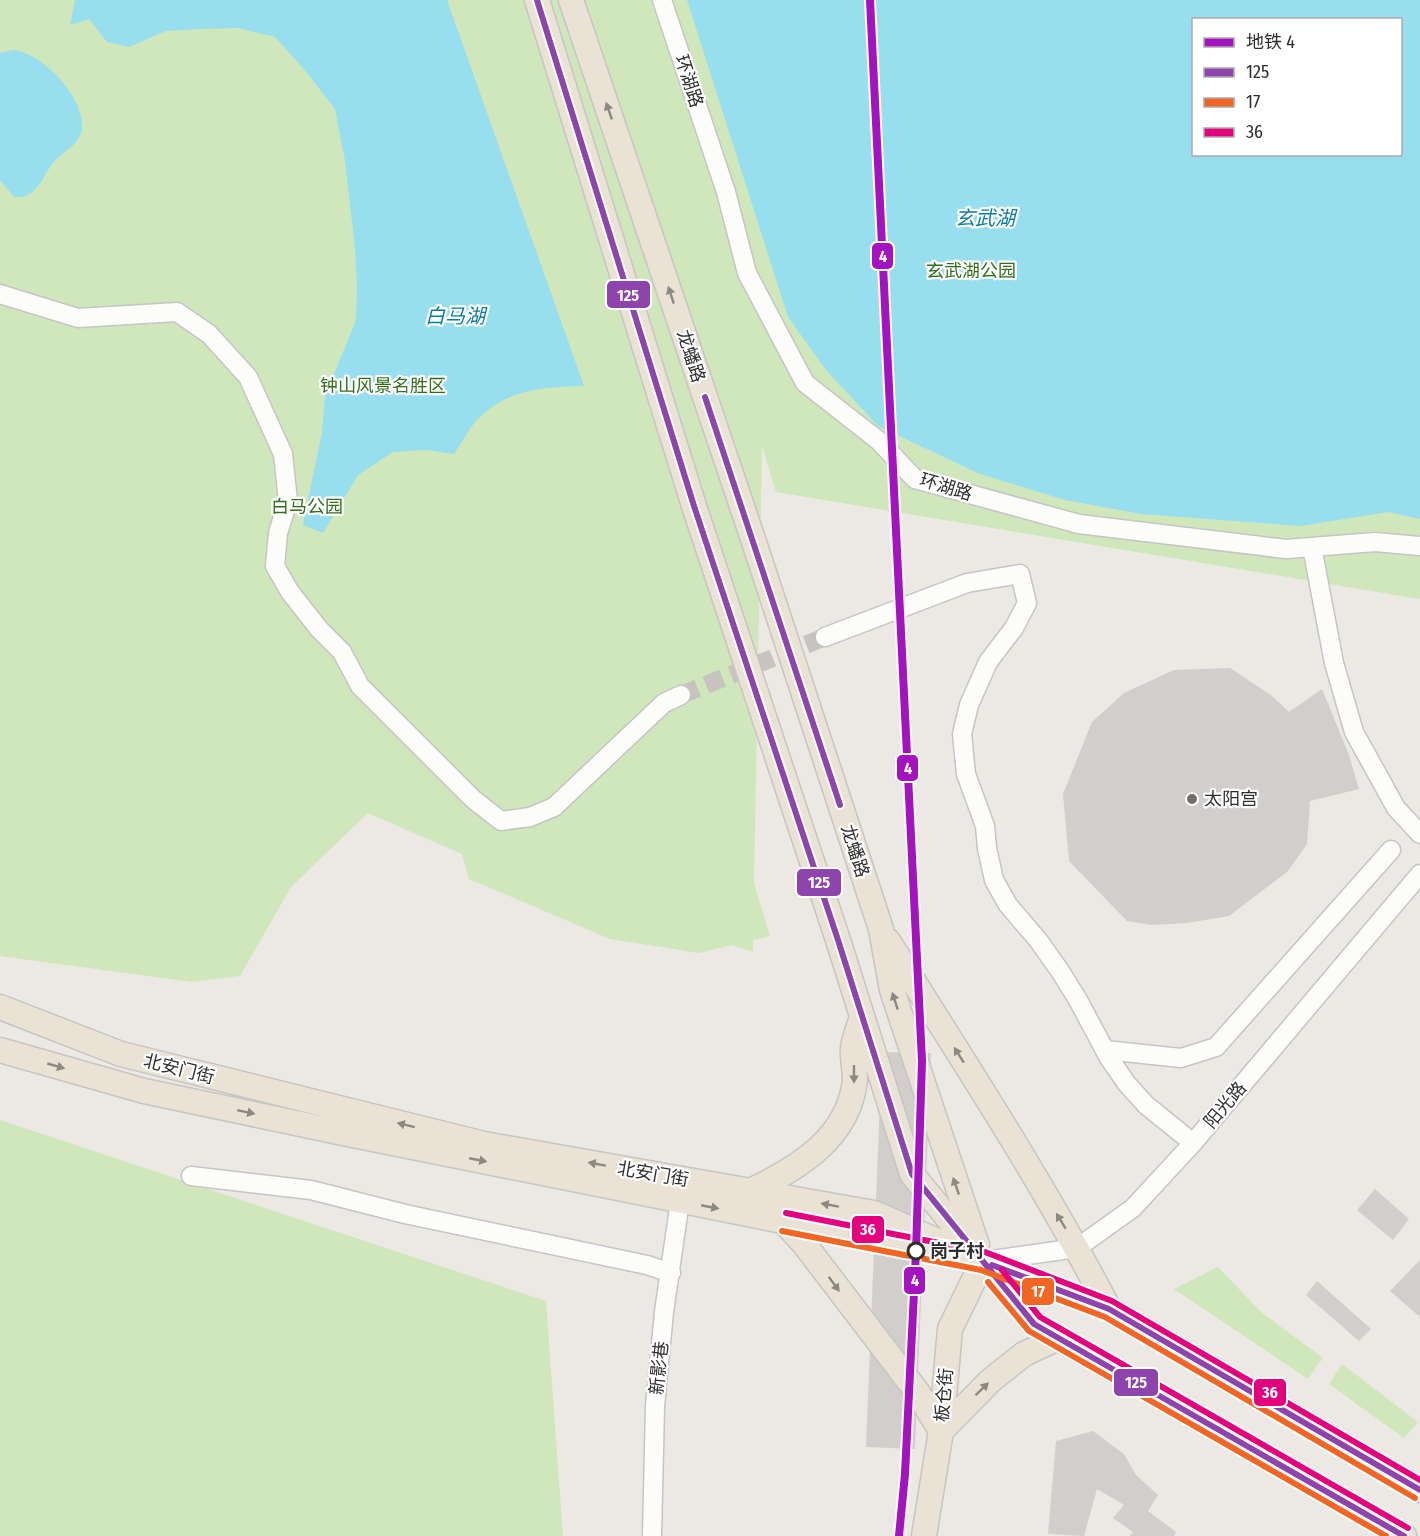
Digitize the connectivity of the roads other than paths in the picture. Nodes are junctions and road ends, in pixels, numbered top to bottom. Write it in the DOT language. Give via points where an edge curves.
graph roads {
  1 [pos="537,0"];
  2 [pos="571,0"];
  3 [pos="662,0"];
  4 [pos="0,294"];
  5 [pos="1420,546"];
  6 [pos="1312,547"];
  7 [pos="825,637"];
  8 [pos="681,695"];
  9 [pos="1420,834"];
  10 [pos="1391,850"];
  11 [pos="1420,874"];
  12 [pos="881,929"];
  13 [pos="0,1007"];
  14 [pos="862,1017"];
  15 [pos="0,1050"];
  16 [pos="1104,1050"];
  17 [pos="1193,1143"];
  18 [pos="191,1176"];
  19 [pos="750,1191"];
  20 [pos="680,1201"];
  21 [pos="784,1222"];
  22 [pos="1077,1248"];
  23 [pos="983,1261"];
  24 [pos="671,1273"];
  25 [pos="1109,1309"];
  26 [pos="1059,1338"];
  27 [pos="941,1431"];
  28 [pos="1420,1490"];
  29 [pos="652,1536"];
  30 [pos="924,1536"];
  31 [pos="1404,1536"];
  1 -- 14 [label="main road, 龙蟠路" via="694,506"];
  12 -- 2 [label="main road, 龙蟠路, one-way"];
  3 -- 6 [label="street, 环湖路" via="726,192 747,273 805,383 879,441 915,479 1079,524 1286,549"];
  4 -- 8 [label="street" via="78,318 177,312 209,334 248,377 283,454 288,501 278,533 275,566 290,592 342,652 360,686 473,799 501,821 530,817 555,807 664,703"];
  5 -- 6 [label="street, 环湖路" via="1375,542"];
  6 -- 9 [label="street" via="1334,663 1354,732 1396,808"];
  7 -- 16 [label="street" via="967,584 1020,574 1027,603 988,662 965,717 962,734 966,774 985,826 994,880 1060,971"];
  10 -- 16 [label="street" via="1215,1047 1181,1058"];
  11 -- 17 [label="street, 阳光路"];
  22 -- 12 [label="main road, one-way"];
  23 -- 12 [label="main road, 龙蟠路, one-way" via="891,990"];
  19 -- 13 [label="main road, 北安门街, one-way" via="484,1144 121,1054"];
  14 -- 19 [label="main road, one-way" via="853,1048 855,1079 851,1100 828,1141 807,1160"];
  14 -- 23 [label="main road, 龙蟠路" via="912,1174"];
  15 -- 20 [label="main road, one-way" via="144,1091"];
  16 -- 17 [label="street" via="1146,1105"];
  17 -- 22 [label="street, 阳光路" via="1133,1208"];
  18 -- 24 [label="street" via="311,1190"];
  23 -- 19 [label="main road, 北安门街, one-way" via="874,1213"];
  20 -- 21 [label="main road, one-way"];
  20 -- 24 [label="street, 新影巷"];
  21 -- 23 [label="main road"];
  21 -- 27 [label="main road, one-way" via="918,1393"];
  22 -- 23 [label="street, 阳光路"];
  22 -- 25 [label="main road"];
  23 -- 25 [label="main road, 龙蟠路"];
  23 -- 26 [label="main road, 龙蟠路" via="1034,1324"];
  23 -- 27 [label="main road, 板仓街" via="950,1329"];
  24 -- 29 [label="street, 新影巷" via="655,1406"];
  25 -- 28 [label="main road, 龙蟠路"];
  27 -- 26 [label="main road, one-way" via="1024,1354"];
  26 -- 31 [label="main road, 龙蟠路"];
  27 -- 30 [label="main road, 板仓街"];
}
